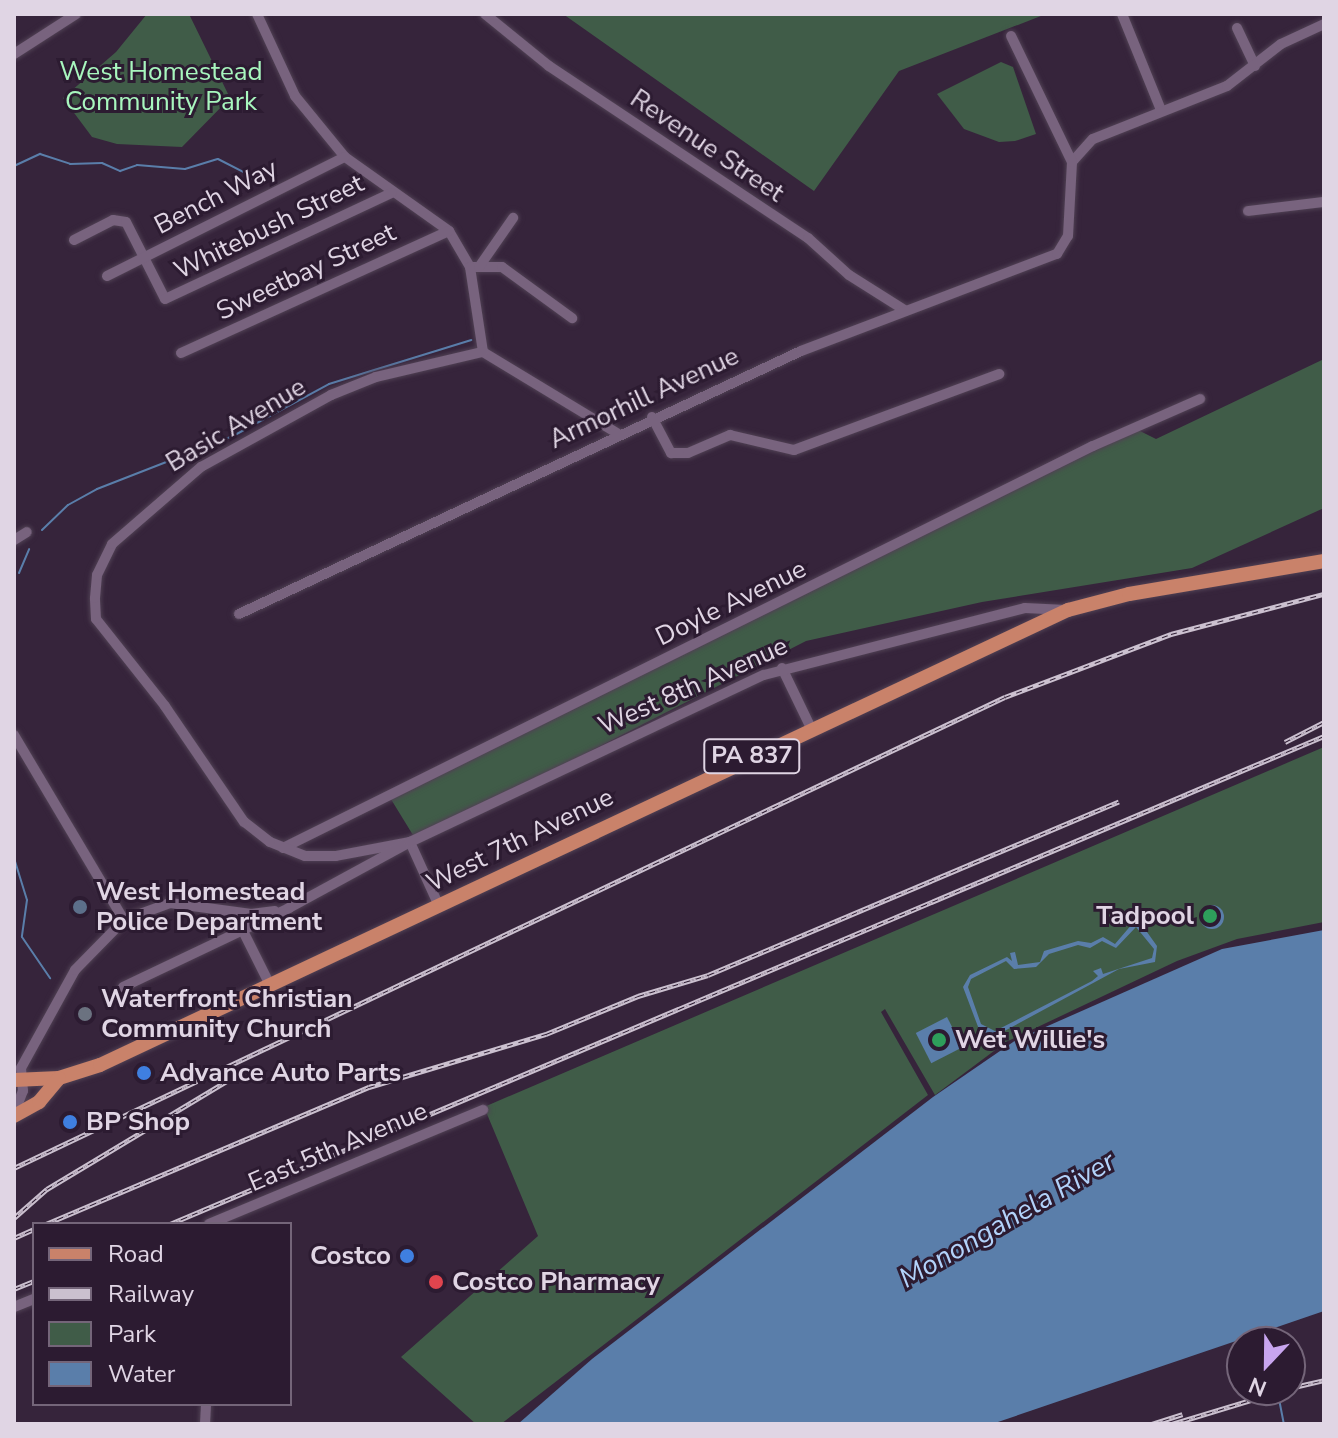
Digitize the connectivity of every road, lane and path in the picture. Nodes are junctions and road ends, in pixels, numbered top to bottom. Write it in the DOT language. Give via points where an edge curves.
graph roads {
  1 [pos="76,14"];
  2 [pos="257,14"];
  3 [pos="485,14"];
  4 [pos="1122,14"];
  5 [pos="1324,24"];
  6 [pos="1237,28"];
  7 [pos="1011,36"];
  8 [pos="14,54"];
  9 [pos="1255,66"];
  10 [pos="1161,110"];
  11 [pos="345,157"];
  12 [pos="1072,162"];
  13 [pos="391,193"];
  14 [pos="1324,202"];
  15 [pos="1248,211"];
  16 [pos="513,218"];
  17 [pos="449,231"];
  18 [pos="74,240"];
  19 [pos="143,259"];
  20 [pos="474,267"];
  21 [pos="107,276"];
  22 [pos="906,311"];
  23 [pos="572,318"];
  24 [pos="483,352"];
  25 [pos="181,353"];
  26 [pos="999,374"];
  27 [pos="1200,399"];
  28 [pos="652,417"];
  29 [pos="617,433"];
  30 [pos="27,532"];
  31 [pos="14,540"];
  32 [pos="1324,561"];
  33 [pos="1068,610"];
  34 [pos="239,614"];
  35 [pos="782,668"];
  36 [pos="811,728"];
  37 [pos="14,735"];
  38 [pos="410,842"];
  39 [pos="283,848"];
  40 [pos="439,906"];
  41 [pos="289,908"];
  42 [pos="124,920"];
  43 [pos="243,931"];
  44 [pos="270,985"];
  45 [pos="123,987"];
  46 [pos="59,1078"];
  47 [pos="18,1080"];
  48 [pos="483,1110"];
  49 [pos="14,1115"];
  50 [pos="214,1222"];
  1 -- 8 [label="street"];
  2 -- 11 [label="street" via="284,76 313,122"];
  3 -- 22 [label="street, Revenue Street" via="549,66 808,238 849,275"];
  4 -- 10 [label="street"];
  5 -- 9 [label="street" via="1281,44"];
  6 -- 9 [label="street"];
  7 -- 12 [label="street"];
  9 -- 10 [label="street" via="1227,86"];
  10 -- 12 [label="street" via="1093,139"];
  11 -- 13 [label="street"];
  11 -- 19 [label="street, Bench Way"];
  12 -- 22 [label="street, Armorhill Avenue" via="1068,236 1045,260"];
  13 -- 17 [label="street"];
  13 -- 19 [label="street, Whitebush Street" via="165,299"];
  14 -- 15 [label="street"];
  16 -- 20 [label="street"];
  17 -- 20 [label="street"];
  17 -- 25 [label="street, Sweetbay Street"];
  18 -- 19 [label="street" via="113,220 126,222"];
  19 -- 21 [label="street, Bench Way"];
  20 -- 23 [label="street" via="502,267"];
  20 -- 24 [label="street"];
  22 -- 28 [label="street, Armorhill Avenue"];
  24 -- 29 [label="street"];
  24 -- 39 [label="street, Basic Avenue" via="376,377 286,416 201,467 138,517 112,544 97,575 96,619 165,706 234,811"];
  26 -- 28 [label="street" via="794,450 730,435 679,455 666,448"];
  27 -- 39 [label="street, Doyle Avenue" via="1093,446"];
  28 -- 29 [label="street, Armorhill Avenue"];
  29 -- 34 [label="street, Armorhill Avenue"];
  30 -- 31 [label="street"];
  32 -- 33 [label="main road, West 8th Avenue / PA 837" via="1129,594"];
  33 -- 35 [label="street, West 8th Avenue" via="1025,608"];
  33 -- 36 [label="main road, West 7th Avenue / PA 837"];
  35 -- 36 [label="street"];
  35 -- 38 [label="street, West 8th Avenue"];
  36 -- 40 [label="main road, West 7th Avenue / PA 837"];
  37 -- 42 [label="street"];
  38 -- 39 [label="street, Basic Avenue" via="336,856 305,856"];
  38 -- 40 [label="street"];
  38 -- 41 [label="street, West 8th Avenue"];
  40 -- 44 [label="main road, West 7th Avenue / PA 837"];
  41 -- 42 [label="street" via="251,914 158,904"];
  41 -- 43 [label="street, West 8th Avenue"];
  42 -- 47 [label="street" via="75,970"];
  43 -- 44 [label="street"];
  43 -- 45 [label="street, West 8th Avenue"];
  44 -- 46 [label="main road, West 7th Avenue / PA 837" via="100,1065"];
  46 -- 47 [label="main road, West 7th Avenue / PA 837"];
  46 -- 49 [label="main road" via="39,1102"];
  47 -- 49 [label="street" via="21,1103"];
  48 -- 50 [label="street, East 5th Avenue"];
}
